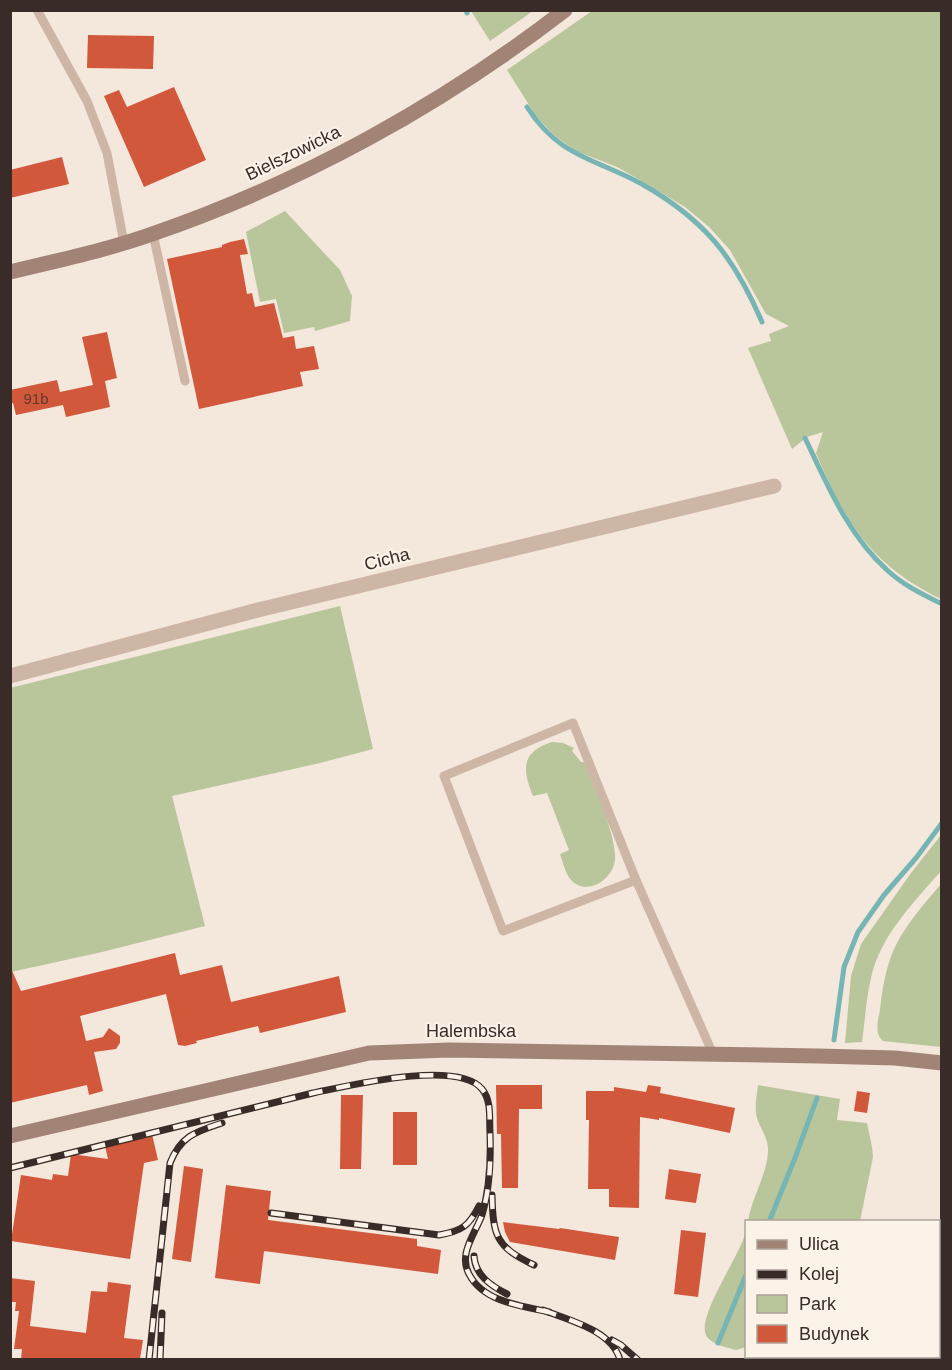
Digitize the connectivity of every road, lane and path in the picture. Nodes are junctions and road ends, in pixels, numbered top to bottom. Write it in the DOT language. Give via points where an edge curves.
graph roads {
  1 [pos="37,10"];
  2 [pos="565,10"];
  3 [pos="153,234"];
  4 [pos="124,243"];
  5 [pos="10,272"];
  6 [pos="185,381"];
  7 [pos="774,486"];
  8 [pos="10,676"];
  9 [pos="636,880"];
  10 [pos="713,1054"];
  11 [pos="942,1064"];
  12 [pos="10,1136"];
  1 -- 4 [label="lane" via="87,101 107,153"];
  2 -- 3 [label="street, Bielszowicka" via="473,76 354,146 262,191"];
  3 -- 4 [label="street, Bielszowicka"];
  3 -- 6 [label="lane"];
  4 -- 5 [label="street, Bielszowicka"];
  7 -- 8 [label="street, Cicha" via="258,610"];
  9 -- 9 [label="lane" via="503,931 444,776 573,723"];
  9 -- 10 [label="lane"];
  10 -- 11 [label="street, Halembska" via="896,1058"];
  10 -- 12 [label="street, Halembska" via="449,1050 369,1053"];
}
